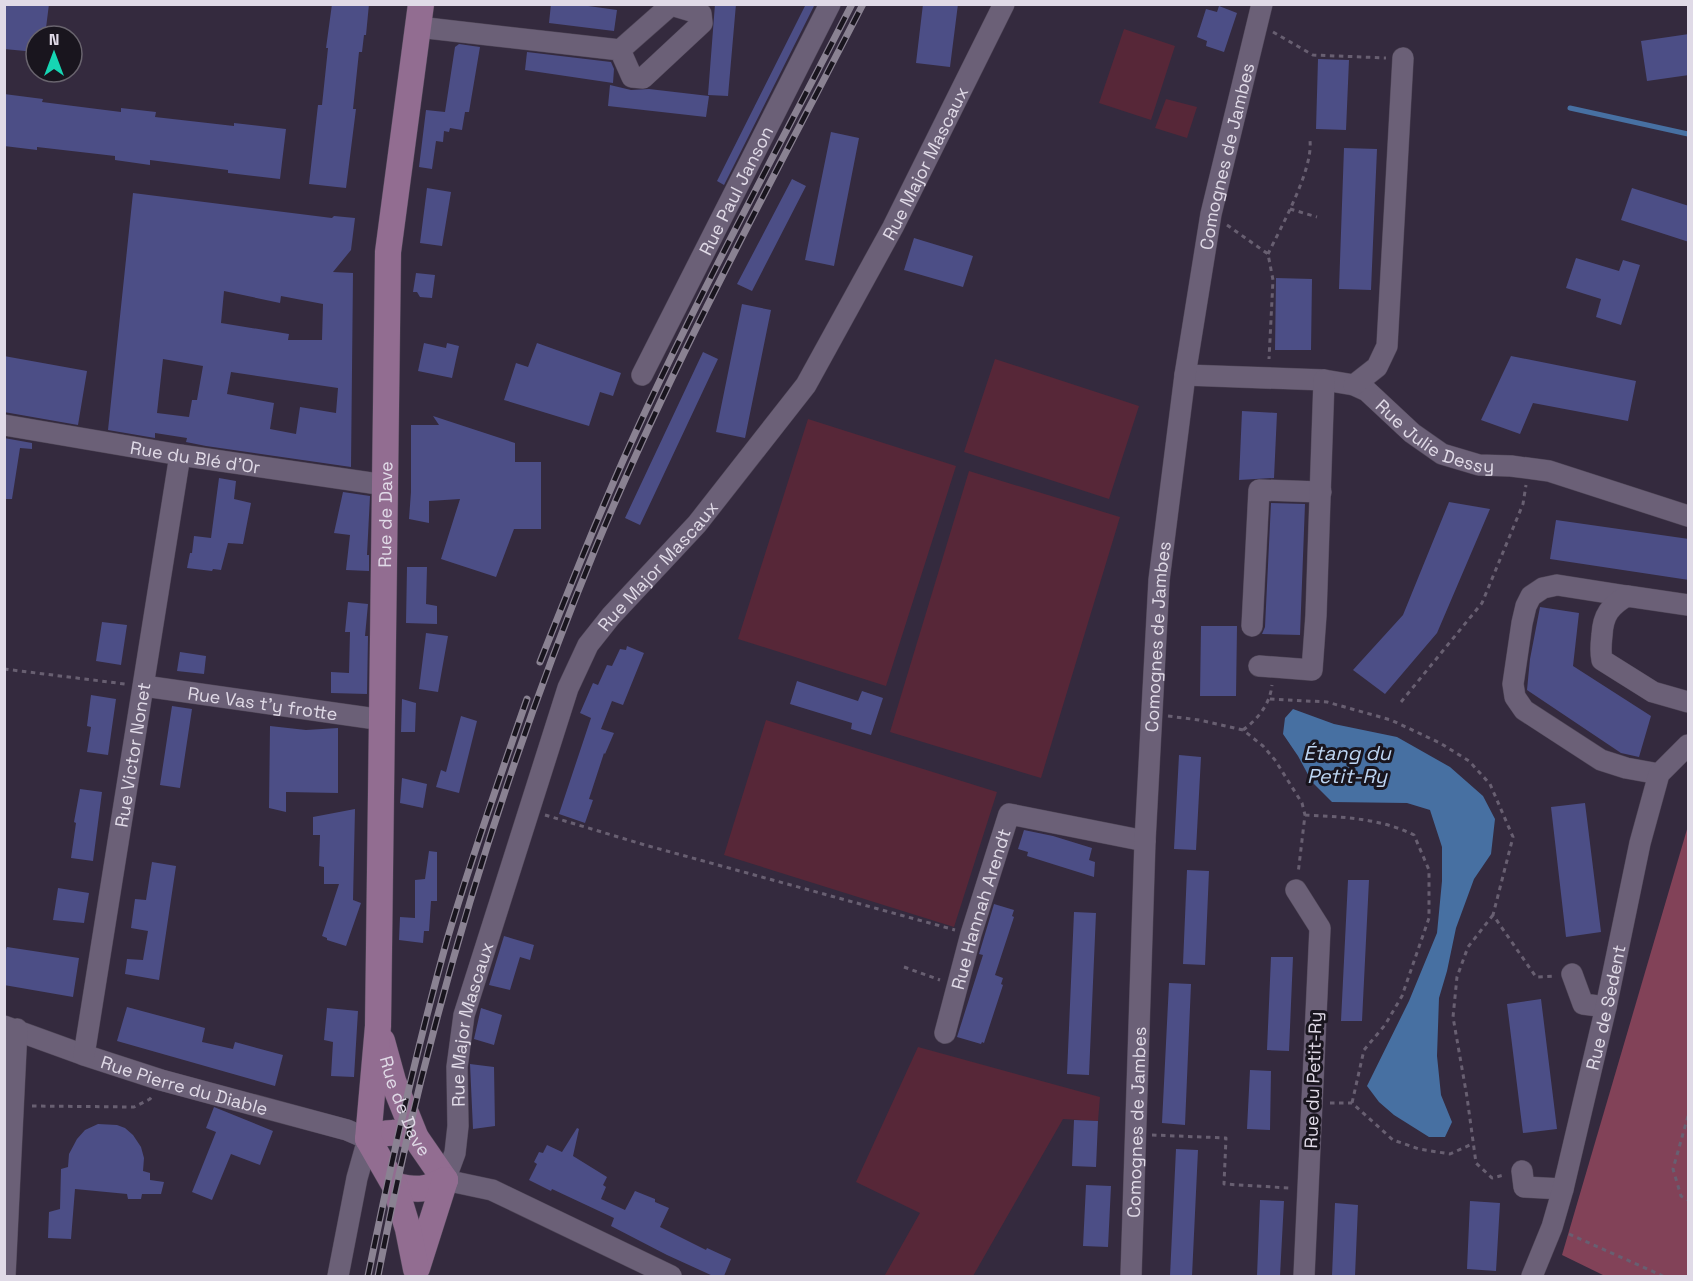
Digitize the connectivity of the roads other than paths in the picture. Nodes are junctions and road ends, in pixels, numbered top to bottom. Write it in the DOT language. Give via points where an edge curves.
graph roads {
  1 [pos="830,4"];
  2 [pos="1004,4"];
  3 [pos="671,5"];
  4 [pos="1260,14"];
  5 [pos="419,16"];
  6 [pos="620,50"];
  7 [pos="1403,58"];
  8 [pos="642,375"];
  9 [pos="1185,375"];
  10 [pos="1324,380"];
  11 [pos="1354,385"];
  12 [pos="4,425"];
  13 [pos="180,455"];
  14 [pos="386,485"];
  15 [pos="1321,492"];
  16 [pos="1689,516"];
  17 [pos="1627,596"];
  18 [pos="1689,605"];
  19 [pos="1252,626"];
  20 [pos="1267,667"];
  21 [pos="144,686"];
  22 [pos="1689,702"];
  23 [pos="384,720"];
  24 [pos="1689,745"];
  25 [pos="1659,774"];
  26 [pos="1145,841"];
  27 [pos="1296,890"];
  28 [pos="1572,974"];
  29 [pos="1606,1007"];
  30 [pos="378,1026"];
  31 [pos="11,1028"];
  32 [pos="945,1033"];
  33 [pos="84,1055"];
  34 [pos="368,1138"];
  35 [pos="416,1138"];
  36 [pos="1522,1171"];
  37 [pos="445,1180"];
  38 [pos="7,1183"];
  39 [pos="395,1186"];
  40 [pos="1563,1189"];
  41 [pos="415,1273"];
  42 [pos="5,1276"];
  43 [pos="338,1276"];
  44 [pos="671,1276"];
  45 [pos="1131,1276"];
  46 [pos="1305,1276"];
  47 [pos="1532,1276"];
  1 -- 8 [label="street, Rue Paul Janson"];
  2 -- 37 [label="street, Rue Major Mascaux" via="893,227 806,386 697,524 588,645 568,688 464,1015 457,1067 455,1153"];
  3 -- 6 [label="street"];
  3 -- 6 [label="street" via="701,14 702,23 643,78 632,76"];
  4 -- 9 [label="street, Comognes de Jambes" via="1210,214"];
  5 -- 6 [label="street"];
  5 -- 14 [label="main road, Rue de Dave" via="388,252"];
  7 -- 11 [label="street" via="1387,346 1377,367"];
  9 -- 10 [label="street, Rue Julie Dessy"];
  9 -- 26 [label="street, Comognes de Jambes" via="1159,580"];
  10 -- 11 [label="street, Rue Julie Dessy"];
  10 -- 15 [label="street"];
  11 -- 16 [label="street, Rue Julie Dessy" via="1367,391 1412,433 1442,454 1479,465 1549,471"];
  12 -- 13 [label="street, Rue du Blé d'Or"];
  13 -- 14 [label="street, Rue du Blé d'Or"];
  13 -- 21 [label="street, Rue Victor Nonet"];
  14 -- 23 [label="main road, Rue de Dave"];
  15 -- 19 [label="street" via="1259,490"];
  15 -- 20 [label="street" via="1312,670"];
  17 -- 18 [label="street"];
  17 -- 22 [label="street" via="1608,609 1602,622 1602,660 1653,692"];
  17 -- 25 [label="street" via="1557,585 1531,596 1522,623 1513,684 1515,697 1524,710 1602,760"];
  21 -- 23 [label="street, Rue Vas t'y frotte"];
  21 -- 33 [label="street, Rue Victor Nonet"];
  23 -- 30 [label="main road, Rue de Dave"];
  24 -- 25 [label="street"];
  25 -- 29 [label="street, Rue de Sedent" via="1640,843"];
  26 -- 32 [label="street, Rue Hannah Arendt" via="1009,814"];
  26 -- 45 [label="street, Comognes de Jambes"];
  27 -- 46 [label="street, Rue du Petit-Ry" via="1320,928"];
  28 -- 29 [label="street" via="1583,1004"];
  29 -- 40 [label="street, Rue de Sedent"];
  30 -- 34 [label="main road, Rue de Dave"];
  30 -- 35 [label="main road, Rue de Dave" via="393,1081"];
  31 -- 33 [label="street, Rue Pierre du Diable"];
  31 -- 38 [label="street"];
  33 -- 34 [label="street, Rue Pierre du Diable"];
  34 -- 35 [label="main road" via="398,1132"];
  34 -- 39 [label="main road"];
  34 -- 43 [label="street"];
  35 -- 37 [label="main road, Rue de Dave"];
  36 -- 40 [label="street" via="1524,1187"];
  37 -- 39 [label="main road" via="429,1189"];
  37 -- 41 [label="main road"];
  37 -- 44 [label="street" via="492,1190"];
  38 -- 42 [label="street"];
  39 -- 41 [label="main road" via="408,1229"];
  40 -- 47 [label="street, Rue de Sedent"];
}
